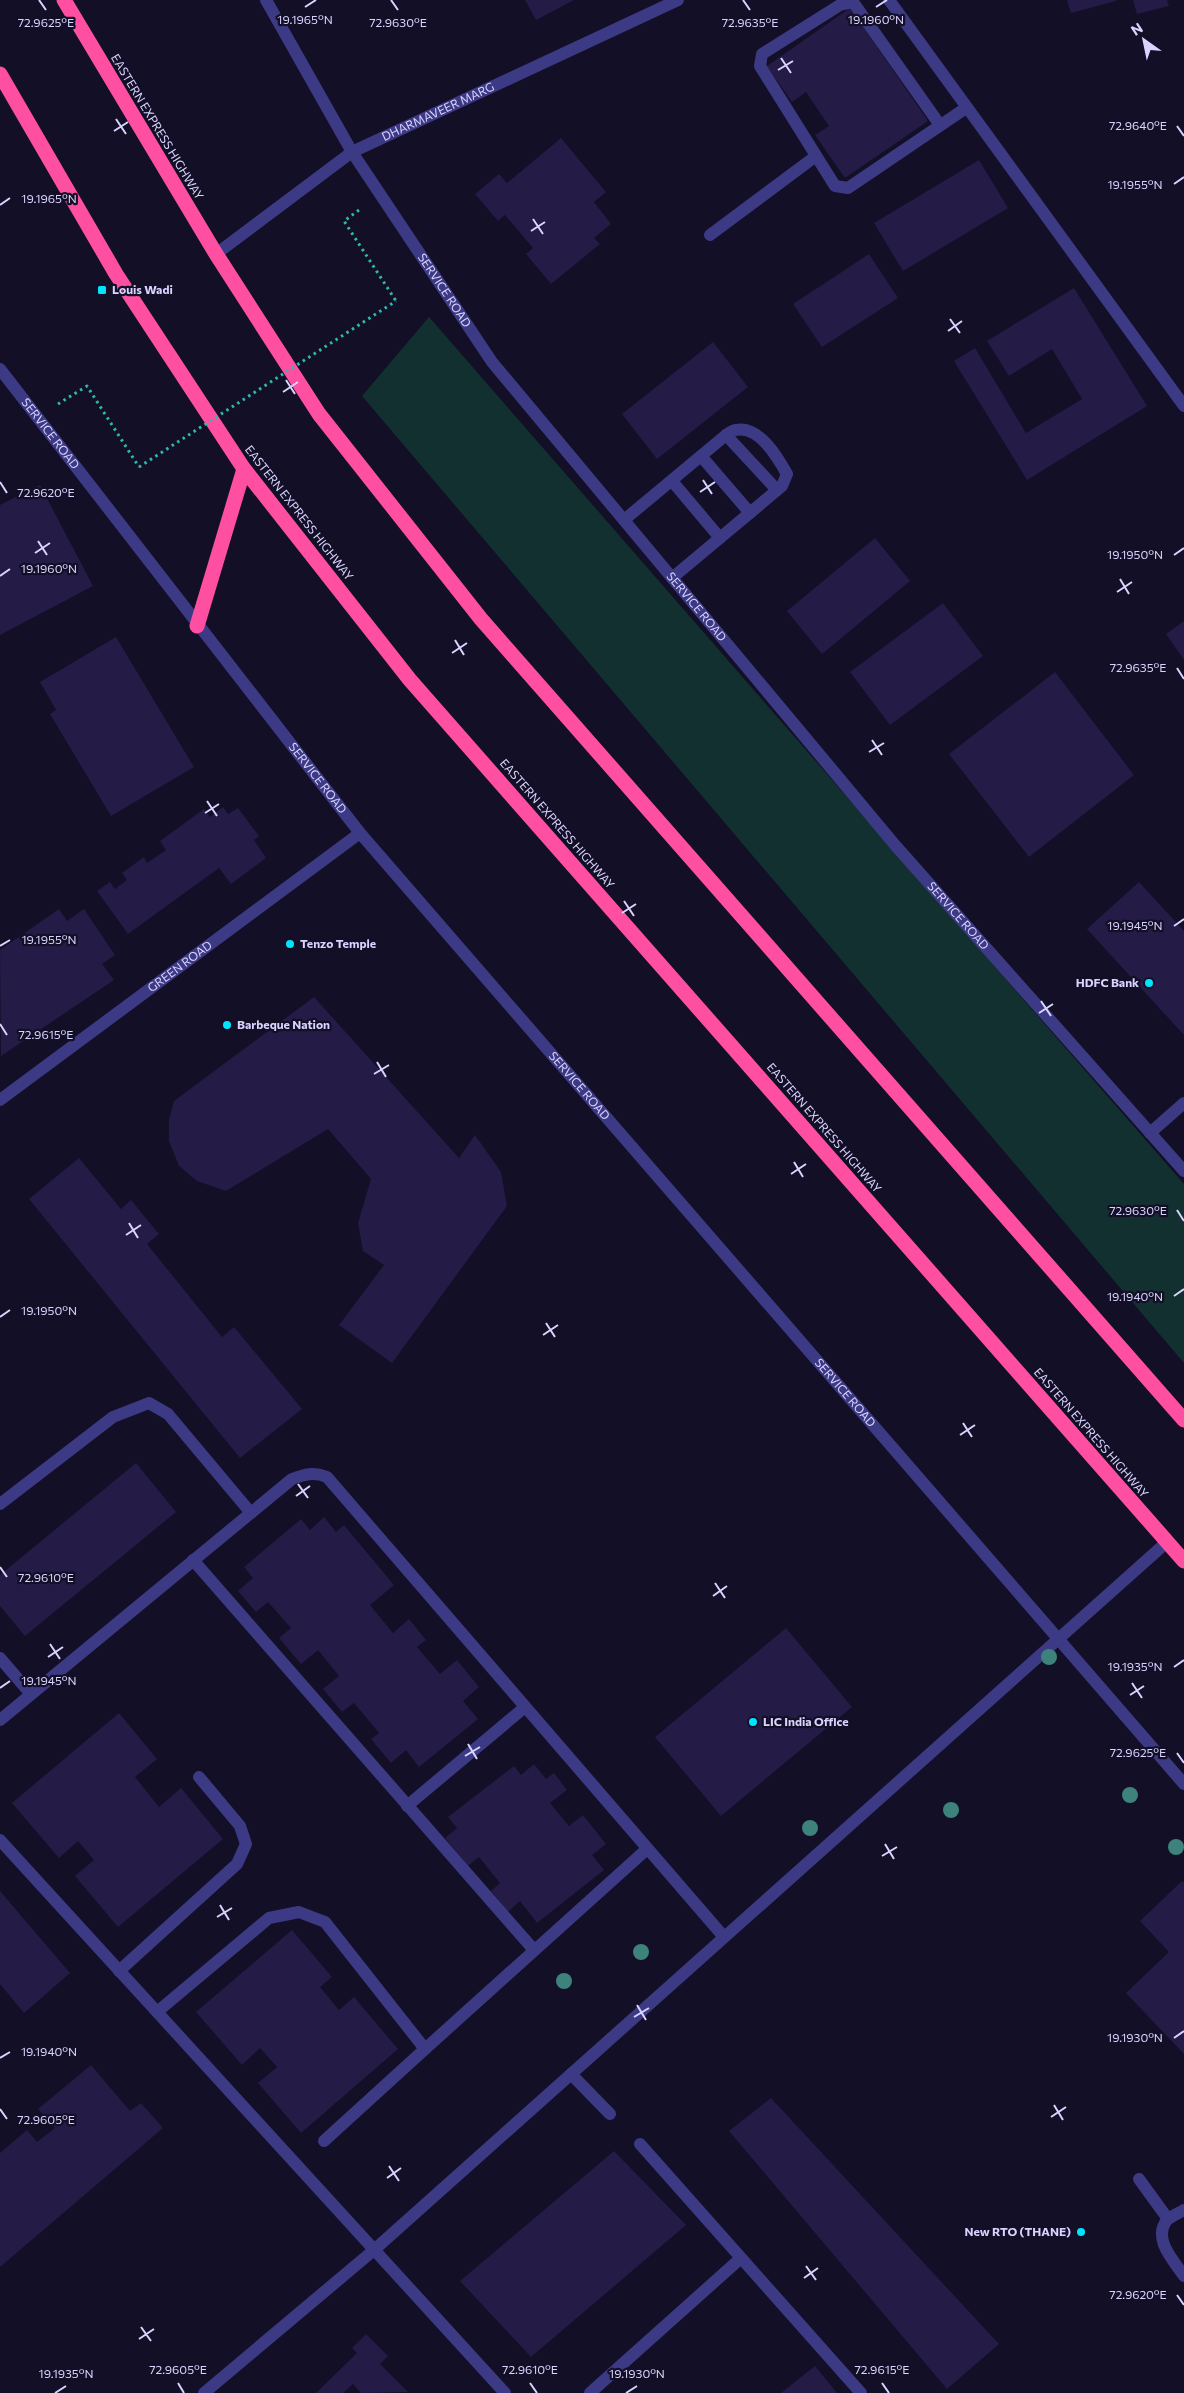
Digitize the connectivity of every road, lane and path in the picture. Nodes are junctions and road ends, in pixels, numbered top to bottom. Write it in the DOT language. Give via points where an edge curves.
graph roads {
  1 [pos="64,0"];
  2 [pos="70,0"];
  3 [pos="266,0"];
  4 [pos="678,0"];
  5 [pos="889,0"];
  6 [pos="84,36"];
  7 [pos="1,77"];
  8 [pos="966,108"];
  9 [pos="940,125"];
  10 [pos="352,152"];
  11 [pos="816,156"];
  12 [pos="344,221"];
  13 [pos="710,235"];
  14 [pos="216,254"];
  15 [pos="0,369"];
  16 [pos="1184,406"];
  17 [pos="37,417"];
  18 [pos="726,435"];
  19 [pos="701,456"];
  20 [pos="244,469"];
  21 [pos="672,481"];
  22 [pos="776,490"];
  23 [pos="750,513"];
  24 [pos="624,520"];
  25 [pos="720,538"];
  26 [pos="672,578"];
  27 [pos="197,626"];
  28 [pos="360,833"];
  29 [pos="0,1100"];
  30 [pos="1184,1103"];
  31 [pos="1150,1133"];
  32 [pos="1184,1171"];
  33 [pos="1184,1420"];
  34 [pos="0,1504"];
  35 [pos="252,1512"];
  36 [pos="1167,1542"];
  37 [pos="193,1560"];
  38 [pos="1184,1561"];
  39 [pos="1058,1639"];
  40 [pos="0,1658"];
  41 [pos="31,1694"];
  42 [pos="525,1706"];
  43 [pos="0,1720"];
  44 [pos="199,1777"];
  45 [pos="1184,1784"];
  46 [pos="407,1806"];
  47 [pos="0,1840"];
  48 [pos="647,1849"];
  49 [pos="724,1937"];
  50 [pos="534,1950"];
  51 [pos="119,1970"];
  52 [pos="157,2012"];
  53 [pos="425,2049"];
  54 [pos="571,2074"];
  55 [pos="610,2114"];
  56 [pos="324,2141"];
  57 [pos="640,2144"];
  58 [pos="1139,2180"];
  59 [pos="1184,2210"];
  60 [pos="1168,2219"];
  61 [pos="374,2250"];
  62 [pos="741,2258"];
  63 [pos="1184,2276"];
  64 [pos="204,2393"];
  65 [pos="505,2393"];
  66 [pos="590,2393"];
  67 [pos="861,2393"];
  1 -- 6 [label="highway, EASTERN EXPRESS HIGHWAY"];
  2 -- 6 [label="highway"];
  3 -- 10 [label="street, SERVICE ROAD"];
  4 -- 10 [label="street, DHARMAVEER MARG"];
  5 -- 8 [label="street"];
  6 -- 14 [label="highway, EASTERN EXPRESS HIGHWAY"];
  7 -- 20 [label="highway, EASTERN EXPRESS HIGHWAY" via="116,274"];
  8 -- 9 [label="street"];
  8 -- 16 [label="street"];
  9 -- 11 [label="street" via="848,188 835,186"];
  9 -- 11 [label="street" via="853,2 840,5 762,54 760,66"];
  10 -- 14 [label="street, DHARMAVEER MARG"];
  10 -- 24 [label="street, SERVICE ROAD" via="492,362"];
  11 -- 13 [label="street"];
  12 -- 17 [label="path, bridge" via="396,301 139,467 87,386"];
  14 -- 33 [label="highway, EASTERN EXPRESS HIGHWAY" via="319,414 481,619"];
  15 -- 17 [label="street, SERVICE ROAD"];
  17 -- 27 [label="street, SERVICE ROAD"];
  18 -- 19 [label="street"];
  18 -- 22 [label="street"];
  18 -- 22 [label="street" via="742,430 761,438 788,474"];
  19 -- 21 [label="street"];
  19 -- 23 [label="street"];
  20 -- 27 [label="highway"];
  20 -- 36 [label="highway, EASTERN EXPRESS HIGHWAY" via="410,680"];
  21 -- 24 [label="street"];
  21 -- 25 [label="street"];
  22 -- 23 [label="street"];
  23 -- 25 [label="street"];
  24 -- 26 [label="street, SERVICE ROAD"];
  25 -- 26 [label="street"];
  26 -- 31 [label="street, SERVICE ROAD" via="895,846"];
  27 -- 28 [label="street, SERVICE ROAD"];
  28 -- 29 [label="street, GREEN ROAD"];
  28 -- 39 [label="street, SERVICE ROAD"];
  30 -- 31 [label="street"];
  31 -- 32 [label="street, SERVICE ROAD"];
  34 -- 35 [label="street" via="113,1417 149,1403 168,1414"];
  35 -- 37 [label="street"];
  35 -- 42 [label="street" via="292,1479 306,1474 327,1477"];
  36 -- 38 [label="highway, EASTERN EXPRESS HIGHWAY"];
  36 -- 39 [label="street"];
  37 -- 41 [label="street"];
  37 -- 46 [label="street"];
  39 -- 45 [label="street, SERVICE ROAD"];
  39 -- 49 [label="street"];
  40 -- 41 [label="street"];
  41 -- 43 [label="street"];
  42 -- 46 [label="street"];
  42 -- 48 [label="street"];
  44 -- 51 [label="street" via="240,1826 246,1844 237,1864"];
  46 -- 50 [label="street"];
  47 -- 51 [label="street"];
  48 -- 49 [label="street"];
  48 -- 50 [label="street"];
  49 -- 54 [label="street"];
  50 -- 53 [label="street"];
  51 -- 52 [label="street"];
  52 -- 53 [label="street" via="269,1918 299,1912 325,1922"];
  52 -- 61 [label="street"];
  53 -- 56 [label="street"];
  54 -- 55 [label="street"];
  54 -- 61 [label="street"];
  57 -- 62 [label="street"];
  58 -- 60 [label="street"];
  59 -- 60 [label="street"];
  60 -- 63 [label="street" via="1162,2232 1164,2246"];
  61 -- 64 [label="street"];
  61 -- 65 [label="street"];
  62 -- 66 [label="street"];
  62 -- 67 [label="street"];
}
